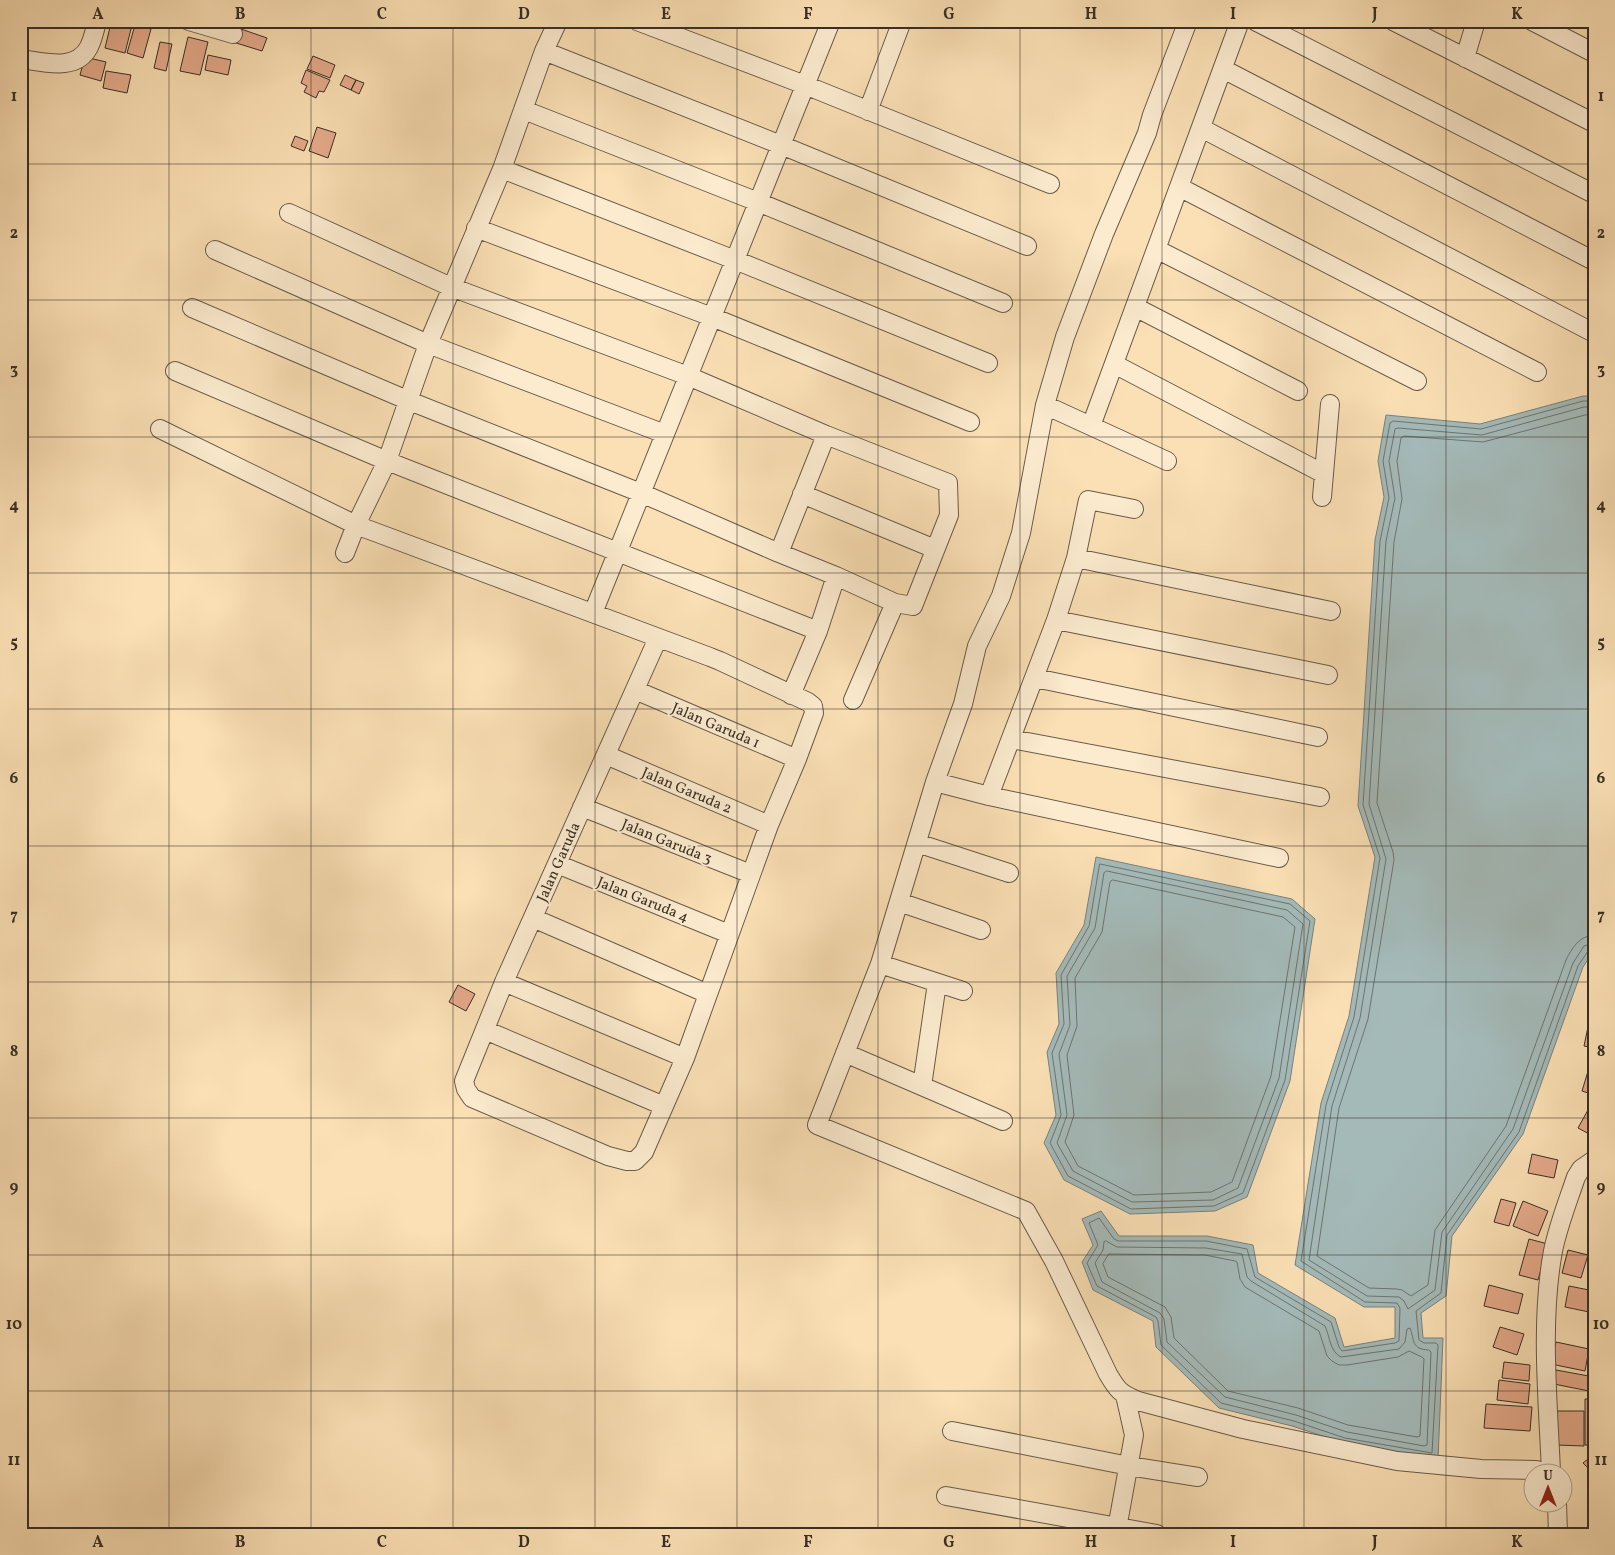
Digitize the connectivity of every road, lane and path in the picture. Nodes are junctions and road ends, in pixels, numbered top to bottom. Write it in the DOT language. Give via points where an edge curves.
graph roads {
  1 [pos="98,21"];
  2 [pos="189,21"];
  3 [pos="558,21"];
  4 [pos="637,21"];
  5 [pos="902,21"];
  6 [pos="1188,21"];
  7 [pos="1240,21"];
  8 [pos="1254,21"];
  9 [pos="1393,21"];
  10 [pos="1476,21"];
  11 [pos="1532,21"];
  12 [pos="825,23"];
  13 [pos="233,34"];
  14 [pos="544,50"];
  15 [pos="1594,53"];
  16 [pos="1464,58"];
  17 [pos="21,59"];
  18 [pos="1223,69"];
  19 [pos="805,85"];
  20 [pos="524,110"];
  21 [pos="868,110"];
  22 [pos="1594,123"];
  23 [pos="1201,128"];
  24 [pos="781,145"];
  25 [pos="502,169"];
  26 [pos="1050,184"];
  27 [pos="1179,187"];
  28 [pos="1594,194"];
  29 [pos="758,202"];
  30 [pos="289,212"];
  31 [pos="476,228"];
  32 [pos="1027,246"];
  33 [pos="1156,249"];
  34 [pos="214,250"];
  35 [pos="735,260"];
  36 [pos="1594,260"];
  37 [pos="452,287"];
  38 [pos="1003,303"];
  39 [pos="1135,307"];
  40 [pos="192,308"];
  41 [pos="712,317"];
  42 [pos="1594,333"];
  43 [pos="428,344"];
  44 [pos="988,363"];
  45 [pos="1114,364"];
  46 [pos="175,371"];
  47 [pos="1537,372"];
  48 [pos="688,376"];
  49 [pos="1417,381"];
  50 [pos="1298,391"];
  51 [pos="407,400"];
  52 [pos="1330,404"];
  53 [pos="1045,405"];
  54 [pos="970,422"];
  55 [pos="1091,426"];
  56 [pos="160,430"];
  57 [pos="665,434"];
  58 [pos="826,435"];
  59 [pos="387,461"];
  60 [pos="1166,461"];
  61 [pos="1324,474"];
  62 [pos="641,493"];
  63 [pos="802,494"];
  64 [pos="1322,497"];
  65 [pos="1134,509"];
  66 [pos="356,525"];
  67 [pos="935,549"];
  68 [pos="618,552"];
  69 [pos="346,553"];
  70 [pos="779,553"];
  71 [pos="1076,558"];
  72 [pos="836,576"];
  73 [pos="895,603"];
  74 [pos="1331,610"];
  75 [pos="593,614"];
  76 [pos="1056,620"];
  77 [pos="818,632"];
  78 [pos="658,638"];
  79 [pos="1328,675"];
  80 [pos="1034,678"];
  81 [pos="635,690"];
  82 [pos="791,695"];
  83 [pos="853,700"];
  84 [pos="1318,737"];
  85 [pos="1011,739"];
  86 [pos="606,755"];
  87 [pos="797,759"];
  88 [pos="935,782"];
  89 [pos="989,796"];
  90 [pos="1320,798"];
  91 [pos="582,807"];
  92 [pos="769,825"];
  93 [pos="917,843"];
  94 [pos="1279,858"];
  95 [pos="558,864"];
  96 [pos="1009,873"];
  97 [pos="751,874"];
  98 [pos="898,902"];
  99 [pos="533,918"];
  100 [pos="981,930"];
  101 [pos="729,934"];
  102 [pos="880,964"];
  103 [pos="504,982"];
  104 [pos="937,983"];
  105 [pos="963,991"];
  106 [pos="708,994"];
  107 [pos="485,1030"];
  108 [pos="845,1053"];
  109 [pos="685,1058"];
  110 [pos="922,1086"];
  111 [pos="664,1106"];
  112 [pos="1003,1121"];
  113 [pos="1594,1160"];
  114 [pos="1131,1398"];
  115 [pos="952,1431"];
  116 [pos="1551,1462"];
  117 [pos="1129,1466"];
  118 [pos="1522,1470"];
  119 [pos="1198,1477"];
  120 [pos="946,1496"];
  121 [pos="1557,1512"];
  122 [pos="1117,1530"];
  123 [pos="1157,1534"];
  124 [pos="1558,1534"];
  1 -- 17 [label="street" via="88,48 71,63"];
  2 -- 13 [label="street"];
  3 -- 14 [label="street"];
  4 -- 19 [label="street"];
  5 -- 21 [label="street"];
  6 -- 53 [label="street" via="1065,337"];
  7 -- 18 [label="street"];
  8 -- 28 [label="street"];
  9 -- 16 [label="street"];
  10 -- 16 [label="street"];
  11 -- 15 [label="street"];
  12 -- 19 [label="street"];
  14 -- 20 [label="street"];
  14 -- 24 [label="street"];
  16 -- 22 [label="street"];
  18 -- 23 [label="street"];
  18 -- 36 [label="street"];
  19 -- 21 [label="street"];
  19 -- 24 [label="street"];
  20 -- 25 [label="street"];
  20 -- 29 [label="street"];
  21 -- 26 [label="street"];
  23 -- 27 [label="street"];
  23 -- 42 [label="street"];
  24 -- 29 [label="street"];
  24 -- 32 [label="street"];
  25 -- 31 [label="street"];
  25 -- 35 [label="street"];
  27 -- 33 [label="street"];
  27 -- 47 [label="street"];
  29 -- 35 [label="street"];
  29 -- 38 [label="street"];
  30 -- 37 [label="street"];
  31 -- 37 [label="street"];
  31 -- 41 [label="street"];
  33 -- 39 [label="street"];
  33 -- 49 [label="street"];
  34 -- 43 [label="street"];
  35 -- 41 [label="street"];
  35 -- 44 [label="street"];
  37 -- 43 [label="street"];
  37 -- 48 [label="street"];
  39 -- 45 [label="street"];
  39 -- 50 [label="street"];
  40 -- 51 [label="street"];
  41 -- 48 [label="street"];
  41 -- 54 [label="street"];
  43 -- 51 [label="street"];
  43 -- 57 [label="street"];
  45 -- 55 [label="street"];
  45 -- 61 [label="street"];
  46 -- 59 [label="street"];
  48 -- 57 [label="street"];
  48 -- 58 [label="street"];
  51 -- 59 [label="street"];
  51 -- 62 [label="street"];
  52 -- 61 [label="street"];
  53 -- 55 [label="street"];
  53 -- 88 [label="street" via="1021,533 1000,596 977,646 963,704"];
  55 -- 60 [label="street"];
  56 -- 66 [label="street"];
  57 -- 62 [label="street"];
  58 -- 63 [label="street"];
  58 -- 67 [label="street" via="948,483 949,516"];
  59 -- 66 [label="street"];
  59 -- 68 [label="street"];
  61 -- 64 [label="street"];
  62 -- 68 [label="street"];
  62 -- 70 [label="street"];
  63 -- 67 [label="street"];
  63 -- 70 [label="street"];
  65 -- 71 [label="street" via="1088,500"];
  66 -- 69 [label="street"];
  66 -- 75 [label="street"];
  67 -- 73 [label="street" via="913,606"];
  68 -- 75 [label="street"];
  68 -- 77 [label="street"];
  70 -- 72 [label="street"];
  71 -- 74 [label="street"];
  71 -- 76 [label="street"];
  72 -- 73 [label="street"];
  72 -- 77 [label="street"];
  73 -- 83 [label="street"];
  75 -- 78 [label="street"];
  76 -- 79 [label="street"];
  76 -- 80 [label="street"];
  77 -- 82 [label="street"];
  78 -- 81 [label="street, Jalan Garuda"];
  78 -- 82 [label="street" via="720,661"];
  80 -- 84 [label="street"];
  80 -- 85 [label="street"];
  81 -- 86 [label="street, Jalan Garuda"];
  81 -- 87 [label="street, Jalan Garuda 1"];
  82 -- 87 [label="street" via="808,702 814,713"];
  85 -- 89 [label="street"];
  85 -- 90 [label="street"];
  86 -- 91 [label="street, Jalan Garuda"];
  86 -- 92 [label="street, Jalan Garuda 2"];
  87 -- 92 [label="street"];
  88 -- 89 [label="street"];
  88 -- 93 [label="street"];
  89 -- 94 [label="street"];
  91 -- 95 [label="street, Jalan Garuda"];
  91 -- 97 [label="street, Jalan Garuda 3"];
  92 -- 97 [label="street"];
  93 -- 96 [label="street"];
  93 -- 98 [label="street"];
  95 -- 99 [label="street, Jalan Garuda"];
  95 -- 101 [label="street, Jalan Garuda 4"];
  97 -- 101 [label="street"];
  98 -- 100 [label="street"];
  98 -- 102 [label="street"];
  99 -- 103 [label="street, Jalan Garuda"];
  99 -- 106 [label="street"];
  101 -- 106 [label="street"];
  102 -- 104 [label="street"];
  102 -- 108 [label="street"];
  103 -- 107 [label="street, Jalan Garuda"];
  103 -- 109 [label="street"];
  104 -- 105 [label="street"];
  104 -- 110 [label="street"];
  106 -- 109 [label="street"];
  107 -- 111 [label="street"];
  107 -- 111 [label="street, Jalan Garuda" via="464,1081 472,1098 608,1156 626,1162 635,1161 644,1152"];
  108 -- 110 [label="street"];
  108 -- 114 [label="street" via="817,1125 1026,1211 1054,1261 1108,1374 1116,1388"];
  109 -- 111 [label="street"];
  110 -- 112 [label="street"];
  113 -- 116 [label="street" via="1576,1177 1554,1249 1548,1288"];
  114 -- 117 [label="street" via="1134,1436"];
  114 -- 118 [label="street" via="1243,1429 1396,1461"];
  115 -- 117 [label="street"];
  117 -- 119 [label="street"];
  117 -- 122 [label="street"];
  120 -- 122 [label="street"];
  121 -- 124 [label="street"];
  122 -- 123 [label="street"];
}
